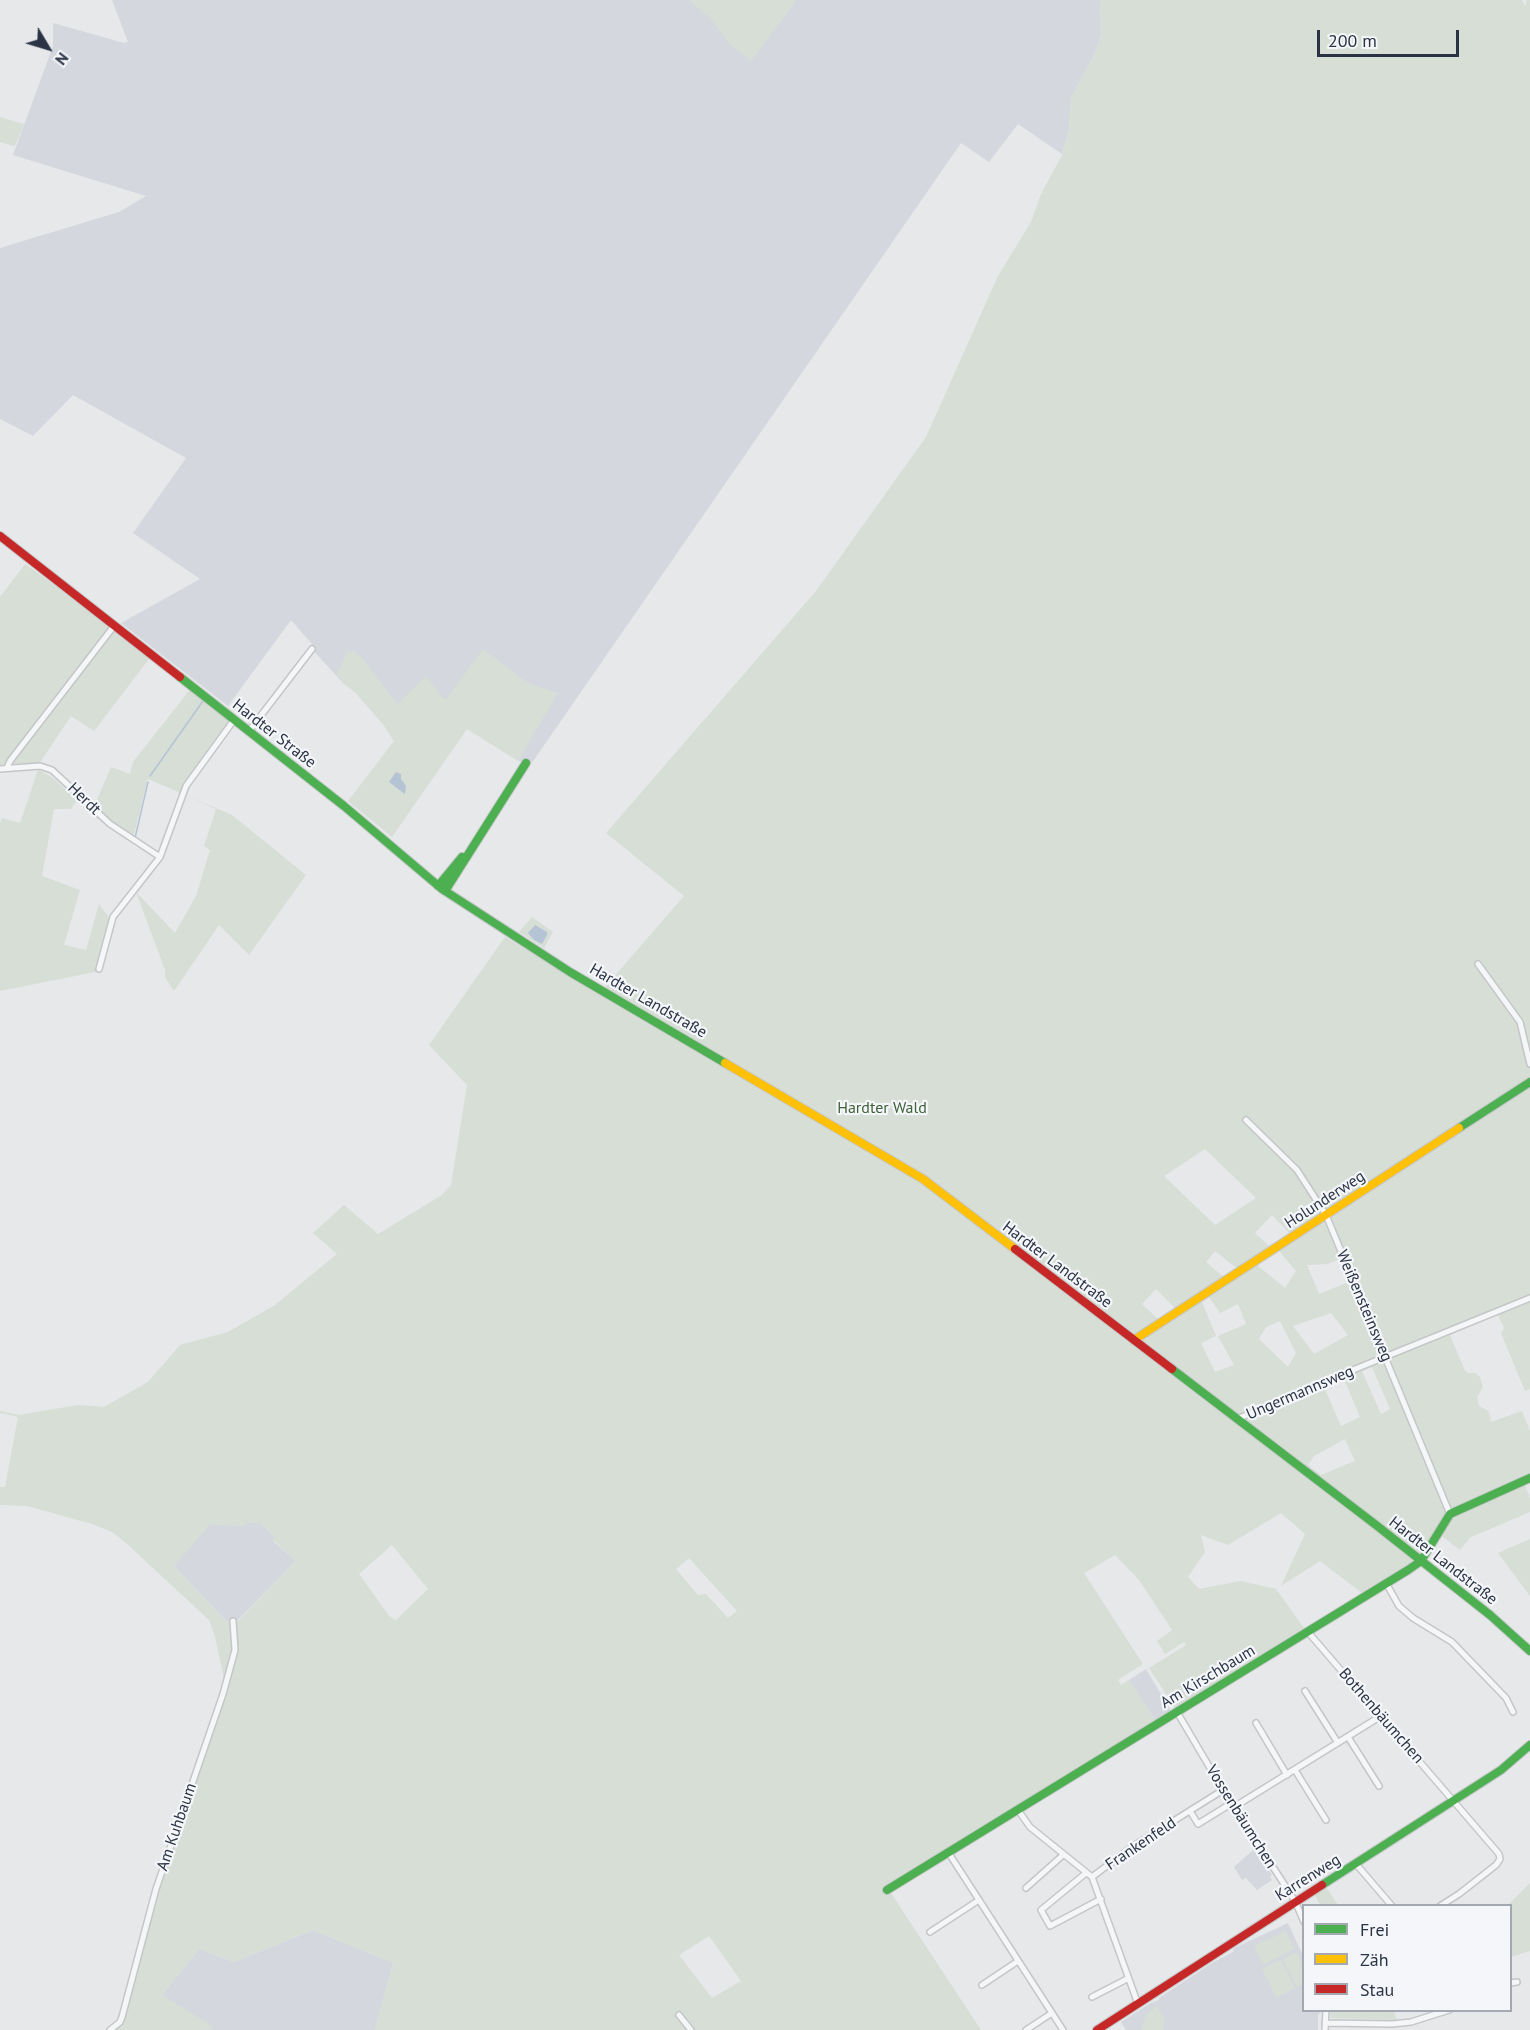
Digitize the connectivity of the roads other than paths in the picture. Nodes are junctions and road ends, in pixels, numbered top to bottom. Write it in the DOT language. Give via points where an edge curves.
graph roads {
  1 [pos="0,536"];
  2 [pos="114,626"];
  3 [pos="312,649"];
  4 [pos="234,720"];
  5 [pos="249,731"];
  6 [pos="526,763"];
  7 [pos="3,768"];
  8 [pos="471,847"];
  9 [pos="160,857"];
  10 [pos="454,879"];
  11 [pos="441,888"];
  12 [pos="464,904"];
  13 [pos="533,949"];
  14 [pos="1479,964"];
  15 [pos="99,969"];
  16 [pos="1530,1064"];
  17 [pos="1530,1082"];
  18 [pos="1246,1120"];
  19 [pos="1326,1215"];
  20 [pos="1530,1298"];
  21 [pos="1134,1340"];
  22 [pos="1386,1357"];
  23 [pos="1237,1419"];
  24 [pos="1530,1478"];
  25 [pos="1450,1514"];
  26 [pos="1421,1561"];
  27 [pos="1386,1583"];
  28 [pos="233,1621"];
  29 [pos="1308,1632"];
  30 [pos="1530,1652"];
  31 [pos="1305,1692"];
  32 [pos="1177,1712"];
  33 [pos="1513,1712"];
  34 [pos="1381,1716"];
  35 [pos="1256,1723"];
  36 [pos="1348,1737"];
  37 [pos="1338,1743"];
  38 [pos="1530,1745"];
  39 [pos="1295,1770"];
  40 [pos="1287,1775"];
  41 [pos="1379,1786"];
  42 [pos="1222,1790"];
  43 [pos="1453,1800"];
  44 [pos="1233,1805"];
  45 [pos="1018,1810"];
  46 [pos="1190,1811"];
  47 [pos="1326,1820"];
  48 [pos="948,1852"];
  49 [pos="1063,1855"];
  50 [pos="1356,1864"];
  51 [pos="1086,1873"];
  52 [pos="1092,1878"];
  53 [pos="1026,1888"];
  54 [pos="887,1890"];
  55 [pos="1101,1899"];
  56 [pos="979,1900"];
  57 [pos="1295,1901"];
  58 [pos="1391,1904"];
  59 [pos="1442,1904"];
  60 [pos="1302,1917"];
  61 [pos="930,1932"];
  62 [pos="1018,1961"];
  63 [pos="1127,1979"];
  64 [pos="982,1984"];
  65 [pos="1092,1997"];
  66 [pos="1138,2004"];
  67 [pos="1326,2012"];
  68 [pos="1443,2012"];
  69 [pos="1052,2013"];
  70 [pos="679,2015"];
  71 [pos="1325,2027"];
  72 [pos="111,2030"];
  73 [pos="691,2030"];
  74 [pos="1026,2030"];
  75 [pos="1063,2030"];
  76 [pos="1097,2030"];
  1 -- 2 [label="street, Hardter Straße"];
  2 -- 4 [label="street, Hardter Straße"];
  2 -- 7 [label="street"];
  3 -- 5 [label="street"];
  4 -- 5 [label="street, Hardter Straße"];
  4 -- 9 [label="street" via="186,786"];
  5 -- 11 [label="street, Hardter Straße"];
  6 -- 8 [label="street"];
  7 -- 9 [label="street, Herdt" via="40,766 52,770 110,824"];
  8 -- 10 [label="street"];
  8 -- 11 [label="street"];
  9 -- 15 [label="street" via="113,917"];
  10 -- 11 [label="street"];
  10 -- 12 [label="street"];
  11 -- 12 [label="street, Hardter Straße"];
  12 -- 13 [label="street, Hardter Straße"];
  13 -- 21 [label="street, Hardter Landstraße" via="912,1172"];
  14 -- 16 [label="street" via="1520,1022"];
  17 -- 19 [label="street, Holunderweg"];
  18 -- 19 [label="street, Weißensteinsweg" via="1297,1170"];
  19 -- 21 [label="street, Holunderweg"];
  19 -- 22 [label="street, Weißensteinsweg"];
  20 -- 22 [label="street, Ungermannsweg"];
  21 -- 23 [label="street, Hardter Landstraße"];
  22 -- 23 [label="street, Ungermannsweg"];
  22 -- 25 [label="street, Weißensteinsweg"];
  23 -- 26 [label="street, Hardter Landstraße"];
  24 -- 25 [label="street"];
  25 -- 26 [label="street, Am Kirschbaum"];
  26 -- 27 [label="street, Am Kirschbaum"];
  26 -- 30 [label="street, Hardter Landstraße"];
  27 -- 29 [label="street, Am Kirschbaum"];
  27 -- 33 [label="street" via="1399,1606 1452,1642 1506,1698"];
  28 -- 72 [label="street, Am Kuhbaum" via="235,1650 223,1694 156,1889 122,2017"];
  29 -- 32 [label="street, Am Kirschbaum"];
  29 -- 34 [label="street, Bothenbäumchen"];
  31 -- 37 [label="street"];
  32 -- 42 [label="street, Vossenbäumchen"];
  32 -- 45 [label="street, Am Kirschbaum"];
  34 -- 36 [label="street"];
  34 -- 43 [label="street, Bothenbäumchen"];
  35 -- 40 [label="street"];
  36 -- 37 [label="street"];
  36 -- 41 [label="street"];
  37 -- 39 [label="street"];
  38 -- 43 [label="street, Karrenweg" via="1509,1765"];
  39 -- 40 [label="street"];
  39 -- 47 [label="street"];
  40 -- 44 [label="street"];
  42 -- 44 [label="street, Vossenbäumchen"];
  42 -- 46 [label="street, Frankenfeld"];
  43 -- 50 [label="street, Karrenweg"];
  43 -- 59 [label="street, Bothenbäumchen" via="1500,1859"];
  44 -- 46 [label="street, Frankenfeld" via="1198,1824"];
  44 -- 57 [label="street, Vossenbäumchen"];
  45 -- 48 [label="street, Am Kirschbaum"];
  45 -- 49 [label="street" via="1030,1827"];
  46 -- 52 [label="street, Frankenfeld" via="1132,1847"];
  48 -- 54 [label="street, Am Kirschbaum"];
  48 -- 56 [label="street"];
  49 -- 51 [label="street"];
  49 -- 53 [label="street"];
  50 -- 57 [label="street, Karrenweg"];
  50 -- 58 [label="street"];
  51 -- 52 [label="street"];
  51 -- 55 [label="street" via="1041,1910 1050,1926"];
  52 -- 55 [label="street"];
  55 -- 63 [label="street"];
  56 -- 61 [label="street"];
  56 -- 62 [label="street"];
  57 -- 60 [label="street, Vossenbäumchen"];
  57 -- 66 [label="street, Karrenweg"];
  62 -- 64 [label="street"];
  62 -- 69 [label="street"];
  63 -- 65 [label="street"];
  63 -- 66 [label="street"];
  66 -- 76 [label="street, Karrenweg"];
  67 -- 71 [label="street"];
  68 -- 71 [label="street" via="1411,2022"];
  69 -- 74 [label="street"];
  69 -- 75 [label="street"];
  70 -- 73 [label="street"];
}
